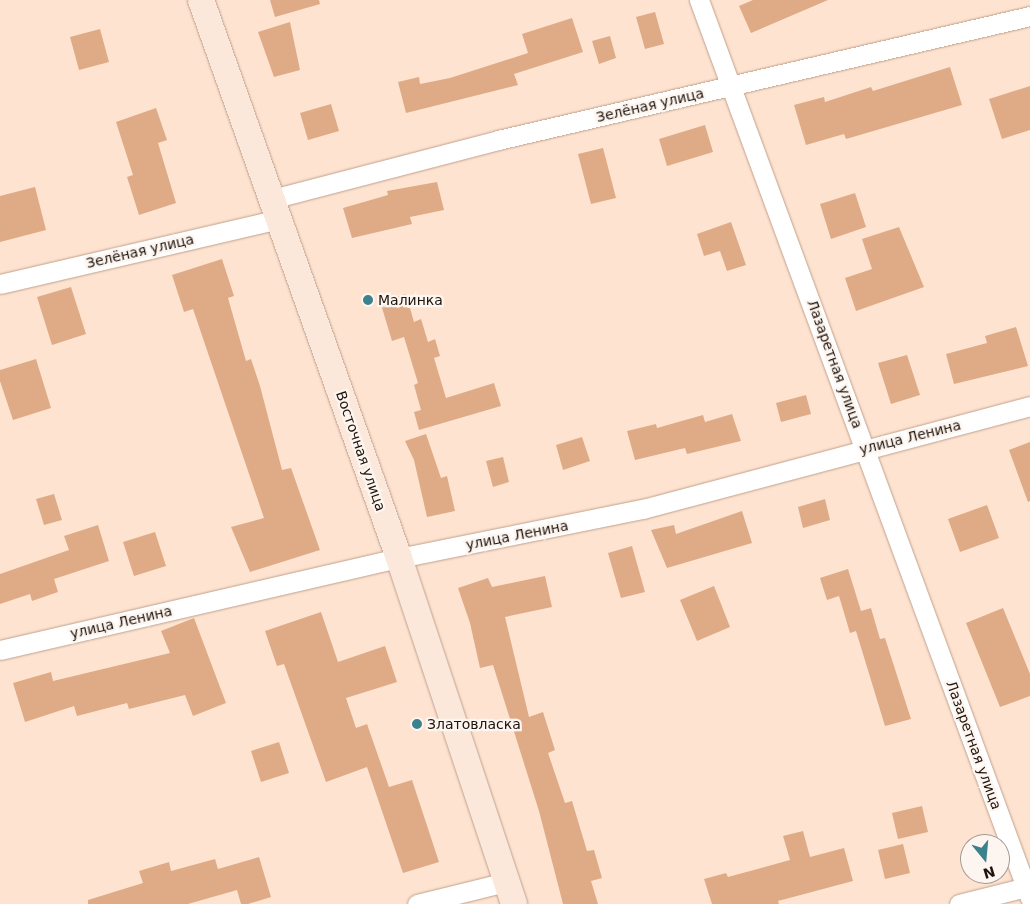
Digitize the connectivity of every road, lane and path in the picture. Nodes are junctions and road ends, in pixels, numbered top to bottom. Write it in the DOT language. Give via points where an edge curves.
graph roads {
  1 [pos="201,0"];
  2 [pos="699,0"];
  3 [pos="1030,16"];
  4 [pos="732,86"];
  5 [pos="276,209"];
  6 [pos="0,284"];
  7 [pos="1030,406"];
  8 [pos="866,448"];
  9 [pos="399,558"];
  10 [pos="0,650"];
  11 [pos="1029,890"];
  12 [pos="510,893"];
  13 [pos="417,904"];
  14 [pos="959,904"];
  1 -- 5 [label="street, Восточная улица"];
  2 -- 4 [label="street, Лазаретная улица"];
  3 -- 4 [label="street, Зелёная улица"];
  4 -- 5 [label="street, Зелёная улица" via="498,140"];
  4 -- 8 [label="street, Лазаретная улица"];
  5 -- 6 [label="street, Зелёная улица"];
  5 -- 9 [label="street, Восточная улица"];
  7 -- 8 [label="street, улица Ленина"];
  8 -- 9 [label="street, улица Ленина" via="643,509"];
  8 -- 11 [label="street, Лазаретная улица"];
  9 -- 10 [label="street, улица Ленина"];
  9 -- 12 [label="street, Восточная улица"];
  11 -- 14 [label="street"];
  12 -- 13 [label="street"];
}
